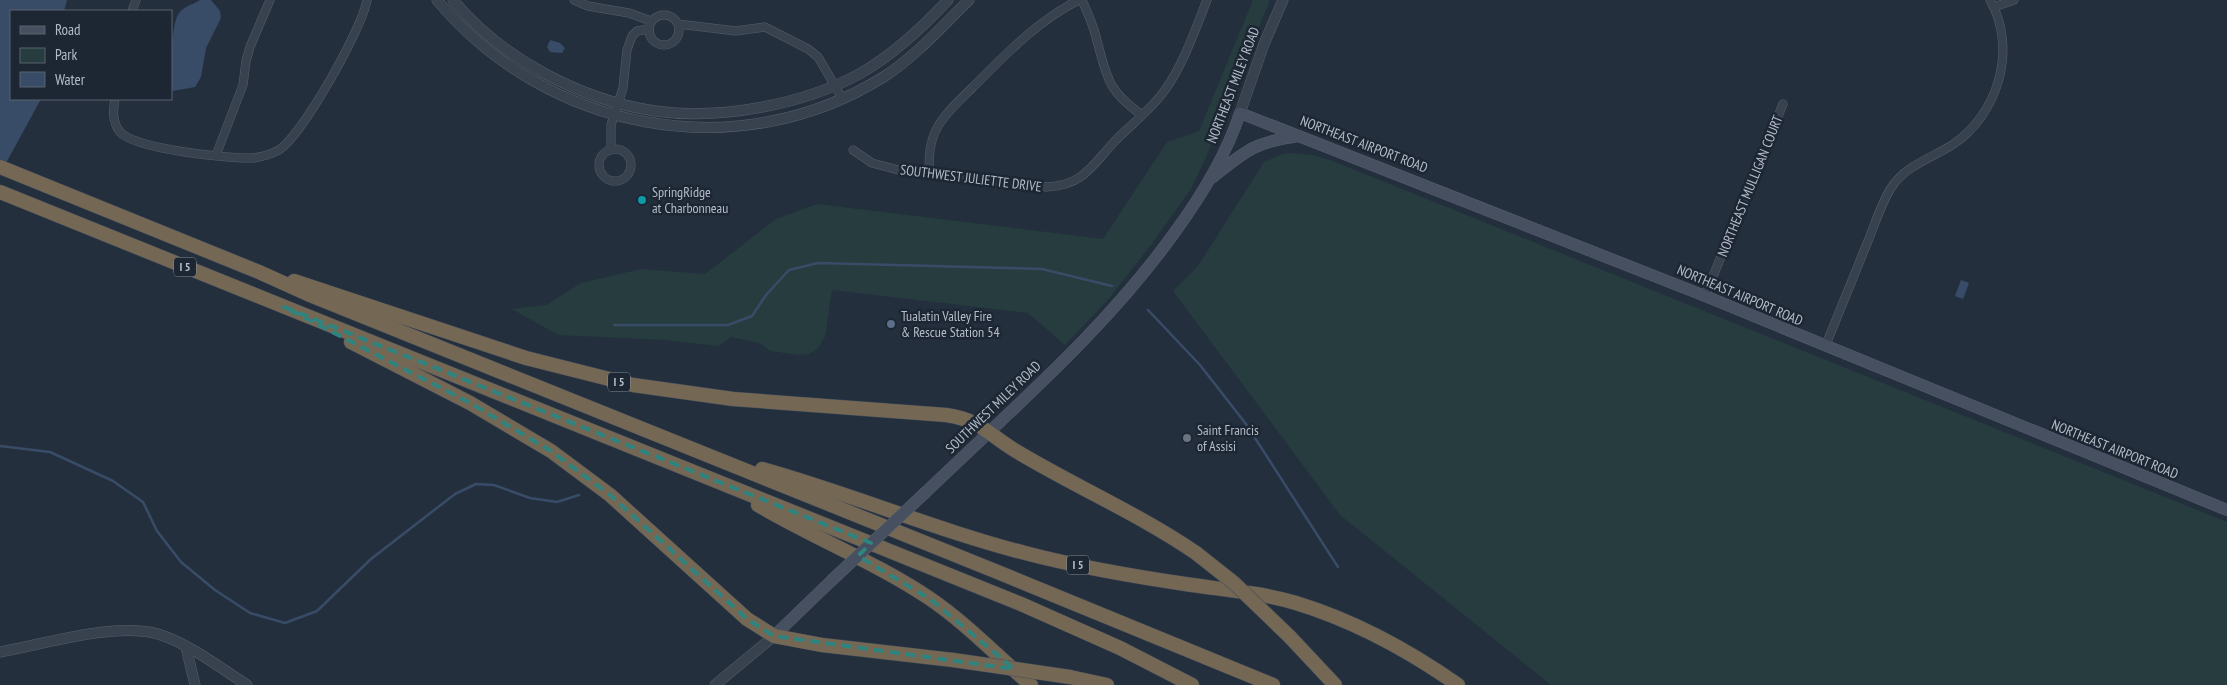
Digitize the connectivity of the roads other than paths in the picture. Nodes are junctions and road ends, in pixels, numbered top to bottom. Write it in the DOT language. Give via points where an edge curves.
graph roads {
  1 [pos="270,0"];
  2 [pos="367,0"];
  3 [pos="437,0"];
  4 [pos="452,0"];
  5 [pos="574,0"];
  6 [pos="948,0"];
  7 [pos="969,0"];
  8 [pos="1081,0"];
  9 [pos="1207,0"];
  10 [pos="1283,0"];
  11 [pos="2014,0"];
  12 [pos="1992,4"];
  13 [pos="678,24"];
  14 [pos="650,25"];
  15 [pos="835,84"];
  16 [pos="842,98"];
  17 [pos="115,100"];
  18 [pos="617,103"];
  19 [pos="1783,104"];
  20 [pos="1240,113"];
  21 [pos="1142,115"];
  22 [pos="614,116"];
  23 [pos="1300,135"];
  24 [pos="611,150"];
  25 [pos="853,150"];
  26 [pos="216,155"];
  27 [pos="0,167"];
  28 [pos="929,174"];
  29 [pos="1210,180"];
  30 [pos="0,192"];
  31 [pos="259,272"];
  32 [pos="1705,296"];
  33 [pos="284,307"];
  34 [pos="1825,347"];
  35 [pos="989,431"];
  36 [pos="691,448"];
  37 [pos="714,480"];
  38 [pos="2227,510"];
  39 [pos="774,636"];
  40 [pos="186,647"];
  41 [pos="0,652"];
  42 [pos="195,685"];
  43 [pos="247,685"];
  44 [pos="716,685"];
  45 [pos="1031,685"];
  46 [pos="1107,685"];
  47 [pos="1192,685"];
  48 [pos="1273,685"];
  49 [pos="1335,685"];
  50 [pos="1458,685"];
  1 -- 26 [label="street" via="250,47 244,85"];
  2 -- 26 [label="street" via="364,15 326,88 286,144 253,158"];
  3 -- 22 [label="street" via="467,32 505,64 569,100"];
  4 -- 18 [label="street" via="485,32 527,62 574,87"];
  5 -- 14 [label="street" via="588,6 629,12"];
  6 -- 15 [label="street" via="904,43 862,72"];
  7 -- 16 [label="street" via="886,76"];
  8 -- 21 [label="street" via="1096,34 1112,89"];
  8 -- 28 [label="street" via="1034,29 944,117 931,143"];
  9 -- 21 [label="street, SOUTHWEST JULIETTE DRIVE" via="1176,72"];
  10 -- 20 [label="street, NORTHEAST MILEY ROAD"];
  11 -- 12 [label="street"];
  12 -- 34 [label="street" via="2003,41 2003,58 1992,100 1965,136 1911,167 1896,181 1885,199"];
  13 -- 14 [label="street" via="669,15 661,15"];
  13 -- 14 [label="street" via="676,39 664,45 653,41"];
  13 -- 15 [label="street" via="728,30 765,27 818,57"];
  14 -- 18 [label="street" via="637,30 630,43 623,88"];
  15 -- 16 [label="street"];
  15 -- 18 [label="street" via="755,108 715,112 657,111"];
  16 -- 22 [label="street" via="792,116 727,128 678,127"];
  17 -- 26 [label="street" via="116,125 130,139"];
  18 -- 22 [label="street"];
  19 -- 32 [label="street, NORTHEAST MULLIGAN COURT"];
  20 -- 23 [label="main road, NORTHEAST AIRPORT ROAD"];
  20 -- 29 [label="main road, NORTHEAST MILEY ROAD"];
  21 -- 28 [label="street, SOUTHWEST JULIETTE DRIVE" via="1087,174 1065,185 1047,187"];
  22 -- 24 [label="street"];
  23 -- 29 [label="main road" via="1268,141 1246,150"];
  23 -- 32 [label="main road, NORTHEAST AIRPORT ROAD"];
  24 -- 24 [label="street" via="602,156 599,166 607,179 617,181 626,177 631,162 621,150"];
  25 -- 28 [label="street, SOUTHWEST JULIETTE DRIVE" via="882,166"];
  27 -- 31 [label="highway, I 5"];
  29 -- 35 [label="main road, SOUTHWEST MILEY ROAD" via="1125,296"];
  30 -- 33 [label="highway, I 5"];
  31 -- 35 [label="highway, I 5" via="315,286 474,341 594,376 733,399 946,415 971,421"];
  31 -- 36 [label="highway, I 5"];
  32 -- 34 [label="main road, NORTHEAST AIRPORT ROAD"];
  33 -- 37 [label="highway, I 5"];
  33 -- 39 [label="highway, I 5" via="470,403 551,452 610,495 747,619"];
  34 -- 38 [label="main road, NORTHEAST AIRPORT ROAD"];
  35 -- 39 [label="main road, SOUTHWEST MILEY ROAD, bridge"];
  35 -- 49 [label="highway, I 5, bridge" via="1015,451 1139,517 1196,553 1234,583"];
  36 -- 48 [label="highway, I 5"];
  36 -- 50 [label="highway, I 5" via="794,478 1018,552 1100,570 1295,603 1375,634"];
  37 -- 45 [label="highway, I 5" via="773,514 868,561 917,591 957,620"];
  37 -- 47 [label="highway, I 5" via="1021,604 1120,648"];
  39 -- 44 [label="street"];
  39 -- 46 [label="highway, I 5, bridge" via="1070,677"];
  40 -- 41 [label="street" via="149,632 118,631"];
  40 -- 42 [label="street"];
  40 -- 43 [label="street"];
}
